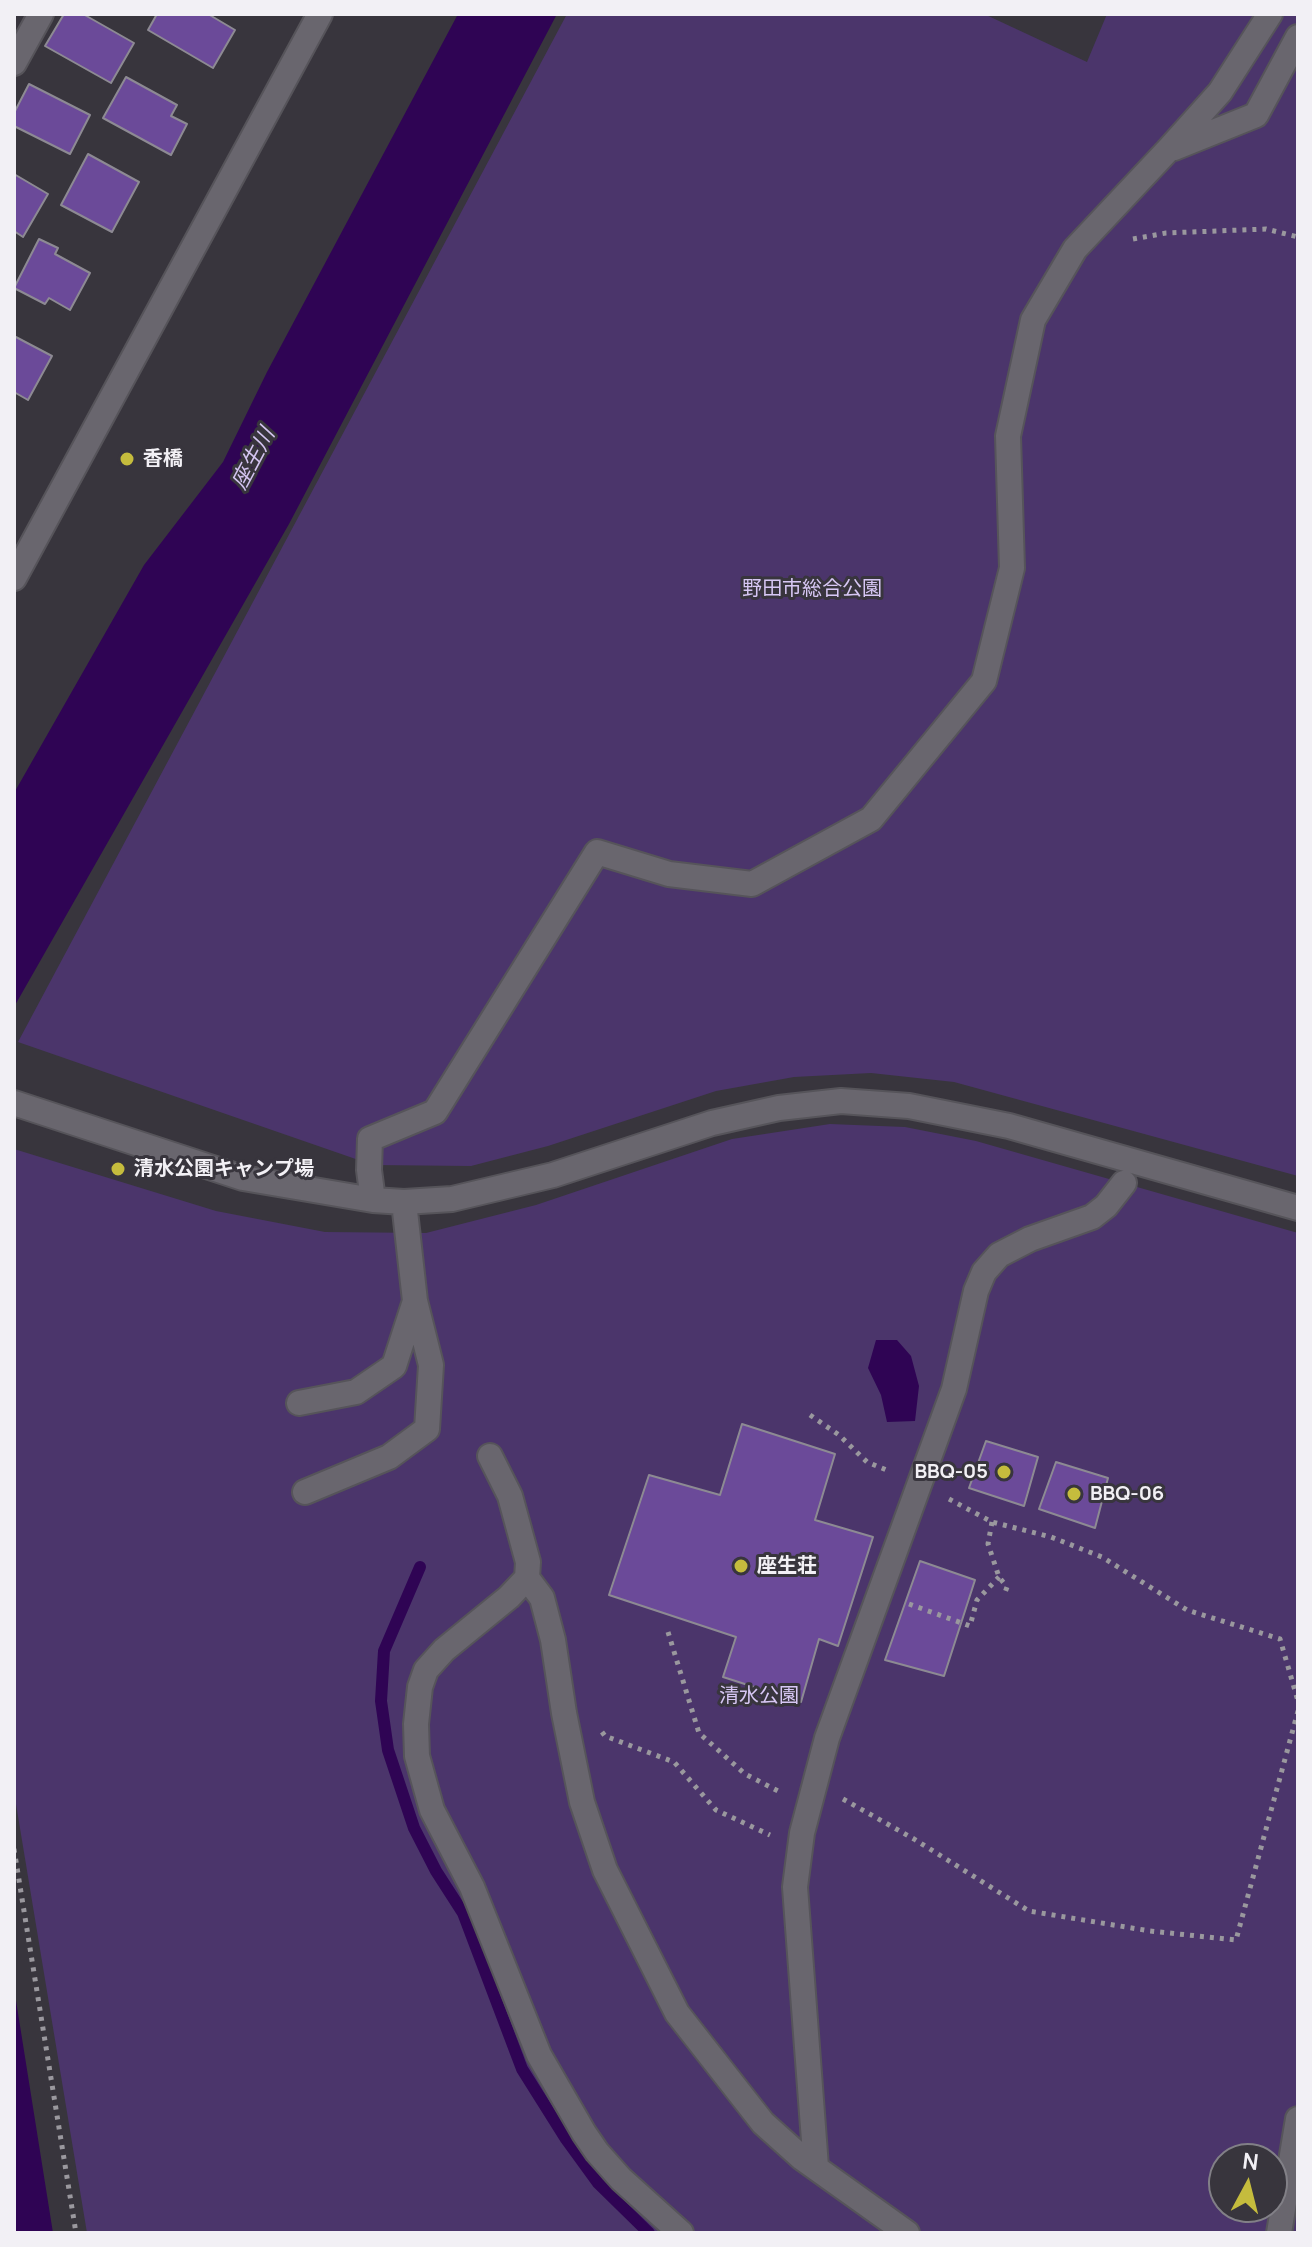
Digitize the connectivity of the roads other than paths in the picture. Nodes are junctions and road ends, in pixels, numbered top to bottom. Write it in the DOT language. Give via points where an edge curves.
graph roads {
  1 [pos="41,14"];
  2 [pos="320,14"];
  3 [pos="1270,14"];
  4 [pos="1298,37"];
  5 [pos="14,63"];
  6 [pos="1168,150"];
  7 [pos="14,578"];
  8 [pos="14,1103"];
  9 [pos="1124,1183"];
  10 [pos="373,1200"];
  11 [pos="404,1202"];
  12 [pos="1298,1208"];
  13 [pos="415,1301"];
  14 [pos="299,1403"];
  15 [pos="490,1456"];
  16 [pos="305,1492"];
  17 [pos="527,1578"];
  18 [pos="1298,2119"];
  19 [pos="816,2167"];
  20 [pos="904,2232"];
  21 [pos="681,2233"];
  22 [pos="1279,2233"];
  1 -- 5 [label="street"];
  2 -- 7 [label="street"];
  3 -- 6 [label="street" via="1220,92"];
  4 -- 6 [label="street" via="1256,115"];
  6 -- 10 [label="street" via="1075,249 1033,320 1008,436 1012,568 984,681 871,819 752,884 669,874 597,852 435,1112 370,1139"];
  8 -- 10 [label="street" via="243,1178"];
  9 -- 19 [label="street" via="1092,1217 1030,1239 999,1255 984,1272 954,1389 827,1738 802,1833 795,1887"];
  10 -- 11 [label="street"];
  11 -- 12 [label="street" via="452,1199 553,1175 712,1123 841,1101 909,1106 1009,1126"];
  11 -- 13 [label="street"];
  13 -- 14 [label="street" via="394,1366 356,1392"];
  13 -- 16 [label="street" via="431,1365 427,1429 389,1457"];
  15 -- 17 [label="street" via="510,1496 528,1562"];
  17 -- 19 [label="street" via="542,1598 550,1626 582,1802 605,1870 677,2013 763,2123"];
  17 -- 21 [label="street" via="426,1670 416,1724 417,1756 432,1810 472,1887 539,2055 597,2152"];
  18 -- 22 [label="street"];
  19 -- 20 [label="street"];
}
